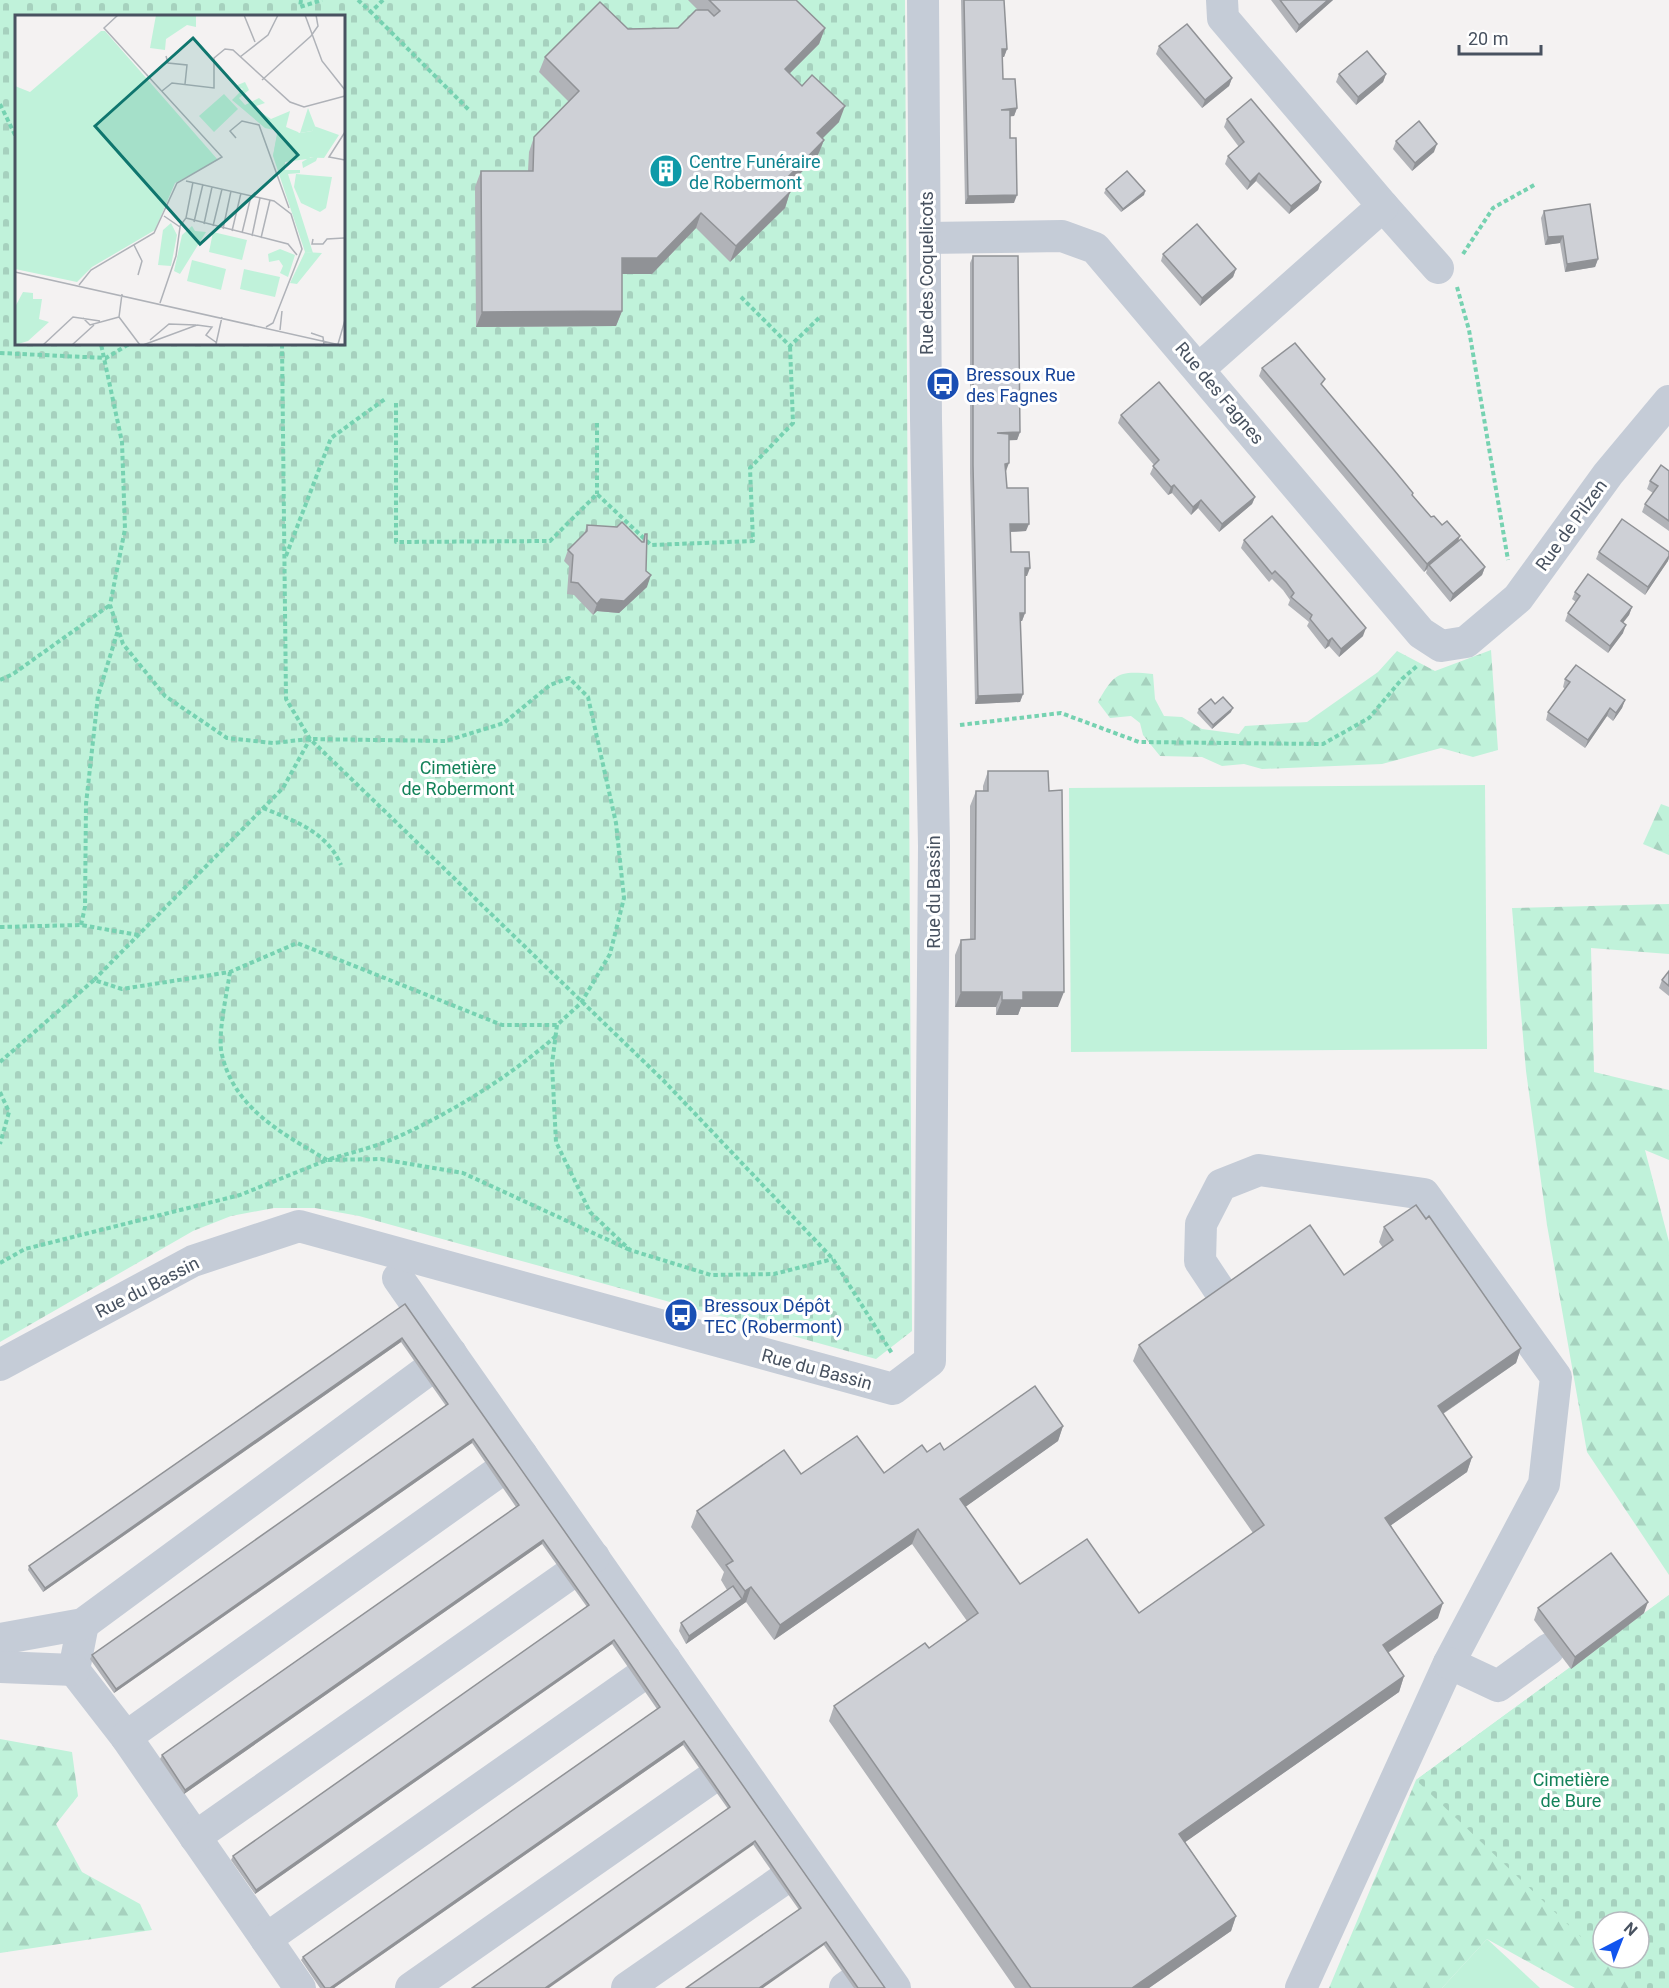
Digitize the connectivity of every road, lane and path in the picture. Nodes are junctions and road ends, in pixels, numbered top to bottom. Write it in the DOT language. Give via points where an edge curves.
graph roads {
  1 [pos="300,0"];
  2 [pos="322,0"];
  3 [pos="358,0"];
  4 [pos="383,0"];
  5 [pos="923,0"];
  6 [pos="1222,0"];
  7 [pos="372,12"];
  8 [pos="0,104"];
  9 [pos="470,111"];
  10 [pos="15,119"];
  11 [pos="9,122"];
  12 [pos="15,135"];
  13 [pos="1536,184"];
  14 [pos="1383,206"];
  15 [pos="926,238"];
  16 [pos="1445,268"];
  17 [pos="741,297"];
  18 [pos="821,316"];
  19 [pos="101,345"];
  20 [pos="127,345"];
  21 [pos="282,345"];
  22 [pos="790,346"];
  23 [pos="0,353"];
  24 [pos="106,358"];
  25 [pos="1200,368"];
  26 [pos="385,399"];
  27 [pos="1669,401"];
  28 [pos="396,404"];
  29 [pos="597,423"];
  30 [pos="597,494"];
  31 [pos="284,560"];
  32 [pos="1518,598"];
  33 [pos="110,605"];
  34 [pos="118,630"];
  35 [pos="1453,644"];
  36 [pos="0,680"];
  37 [pos="932,726"];
  38 [pos="310,739"];
  39 [pos="263,808"];
  40 [pos="341,865"];
  41 [pos="81,925"];
  42 [pos="0,927"];
  43 [pos="138,935"];
  44 [pos="230,972"];
  45 [pos="94,980"];
  46 [pos="581,1003"];
  47 [pos="557,1025"];
  48 [pos="556,1036"];
  49 [pos="0,1062"];
  50 [pos="0,1092"];
  51 [pos="0,1144"];
  52 [pos="833,1259"];
  53 [pos="398,1278"];
  54 [pos="1224,1297"];
  55 [pos="451,1353"];
  56 [pos="0,1365"];
  57 [pos="907,1378"];
  58 [pos="522,1455"];
  59 [pos="594,1557"];
  60 [pos="83,1624"];
  61 [pos="0,1639"];
  62 [pos="1549,1649"];
  63 [pos="665,1659"];
  64 [pos="1449,1663"];
  65 [pos="0,1667"];
  66 [pos="74,1670"];
  67 [pos="126,1737"];
  68 [pos="736,1761"];
  69 [pos="195,1837"];
  70 [pos="807,1863"];
  71 [pos="266,1939"];
  72 [pos="886,1976"];
  73 [pos="300,1988"];
  74 [pos="411,1988"];
  75 [pos="627,1988"];
  76 [pos="845,1988"];
  77 [pos="1301,1988"];
  1 -- 2 [label="path" via="300,7"];
  3 -- 7 [label="path"];
  4 -- 7 [label="path"];
  5 -- 15 [label="street, Rue des Coquelicots"];
  6 -- 14 [label="street" via="1223,18"];
  7 -- 9 [label="path"];
  8 -- 11 [label="path"];
  10 -- 11 [label="path"];
  11 -- 12 [label="path"];
  13 -- 16 [label="path" via="1493,208"];
  14 -- 16 [label="street"];
  14 -- 25 [label="street"];
  15 -- 25 [label="street, Rue des Fagnes" via="1062,236 1095,248"];
  15 -- 37 [label="street, Rue des Coquelicots"];
  16 -- 32 [label="path" via="1469,330 1509,568"];
  17 -- 22 [label="path"];
  18 -- 22 [label="path"];
  19 -- 24 [label="path"];
  20 -- 24 [label="path"];
  21 -- 31 [label="path"];
  22 -- 30 [label="path" via="794,423 750,468 753,541 651,544"];
  23 -- 24 [label="path"];
  24 -- 33 [label="path" via="122,442 125,529"];
  25 -- 35 [label="street, Rue des Fagnes" via="1421,633"];
  26 -- 31 [label="path" via="331,438"];
  27 -- 32 [label="street, Rue de Pilzen" via="1608,474"];
  28 -- 30 [label="path" via="396,542 550,541"];
  29 -- 30 [label="path"];
  31 -- 38 [label="path" via="286,699"];
  32 -- 35 [label="street, Rue de Pilzen"];
  33 -- 34 [label="path"];
  33 -- 36 [label="path"];
  34 -- 38 [label="path" via="123,644 165,696 227,738 273,743"];
  34 -- 41 [label="path" via="98,696 86,804 85,907"];
  35 -- 37 [label="path" via="1402,679 1370,718 1323,744 1139,742 1061,713 982,724"];
  37 -- 57 [label="street, Rue du Bassin" via="930,1361"];
  38 -- 39 [label="path" via="283,788"];
  38 -- 46 [label="path"];
  38 -- 46 [label="path" via="446,741 504,723 550,685 569,678 588,697 616,823 624,898 610,954"];
  39 -- 40 [label="path" via="300,823 334,849"];
  39 -- 43 [label="path"];
  41 -- 42 [label="path"];
  41 -- 43 [label="path"];
  43 -- 45 [label="path"];
  44 -- 45 [label="path" via="122,989"];
  44 -- 47 [label="path" via="297,943 502,1024"];
  44 -- 48 [label="path" via="221,1054 238,1094 268,1125 327,1160 391,1139 451,1110 536,1054"];
  45 -- 49 [label="path"];
  46 -- 47 [label="path"];
  46 -- 52 [label="path" via="664,1081"];
  47 -- 48 [label="path"];
  48 -- 52 [label="path" via="552,1064 556,1142 590,1212 630,1250 711,1275 774,1274"];
  50 -- 51 [label="path" via="9,1112"];
  52 -- 57 [label="path"];
  53 -- 55 [label="street"];
  54 -- 64 [label="street" via="1200,1261 1201,1224 1221,1185 1259,1170 1424,1194 1556,1377 1544,1484"];
  55 -- 58 [label="street"];
  55 -- 60 [label="street"];
  56 -- 57 [label="street, Rue du Bassin" via="192,1261 299,1226 848,1378 893,1389"];
  58 -- 59 [label="street"];
  58 -- 67 [label="street"];
  59 -- 63 [label="street"];
  59 -- 69 [label="street"];
  60 -- 61 [label="street"];
  60 -- 66 [label="street"];
  62 -- 64 [label="street" via="1498,1686"];
  63 -- 68 [label="street"];
  63 -- 71 [label="street"];
  64 -- 77 [label="street"];
  65 -- 66 [label="street"];
  66 -- 67 [label="street"];
  67 -- 69 [label="street"];
  68 -- 70 [label="street"];
  68 -- 74 [label="street"];
  69 -- 71 [label="street"];
  70 -- 72 [label="street"];
  70 -- 75 [label="street"];
  71 -- 73 [label="street"];
  72 -- 76 [label="street"];
}
